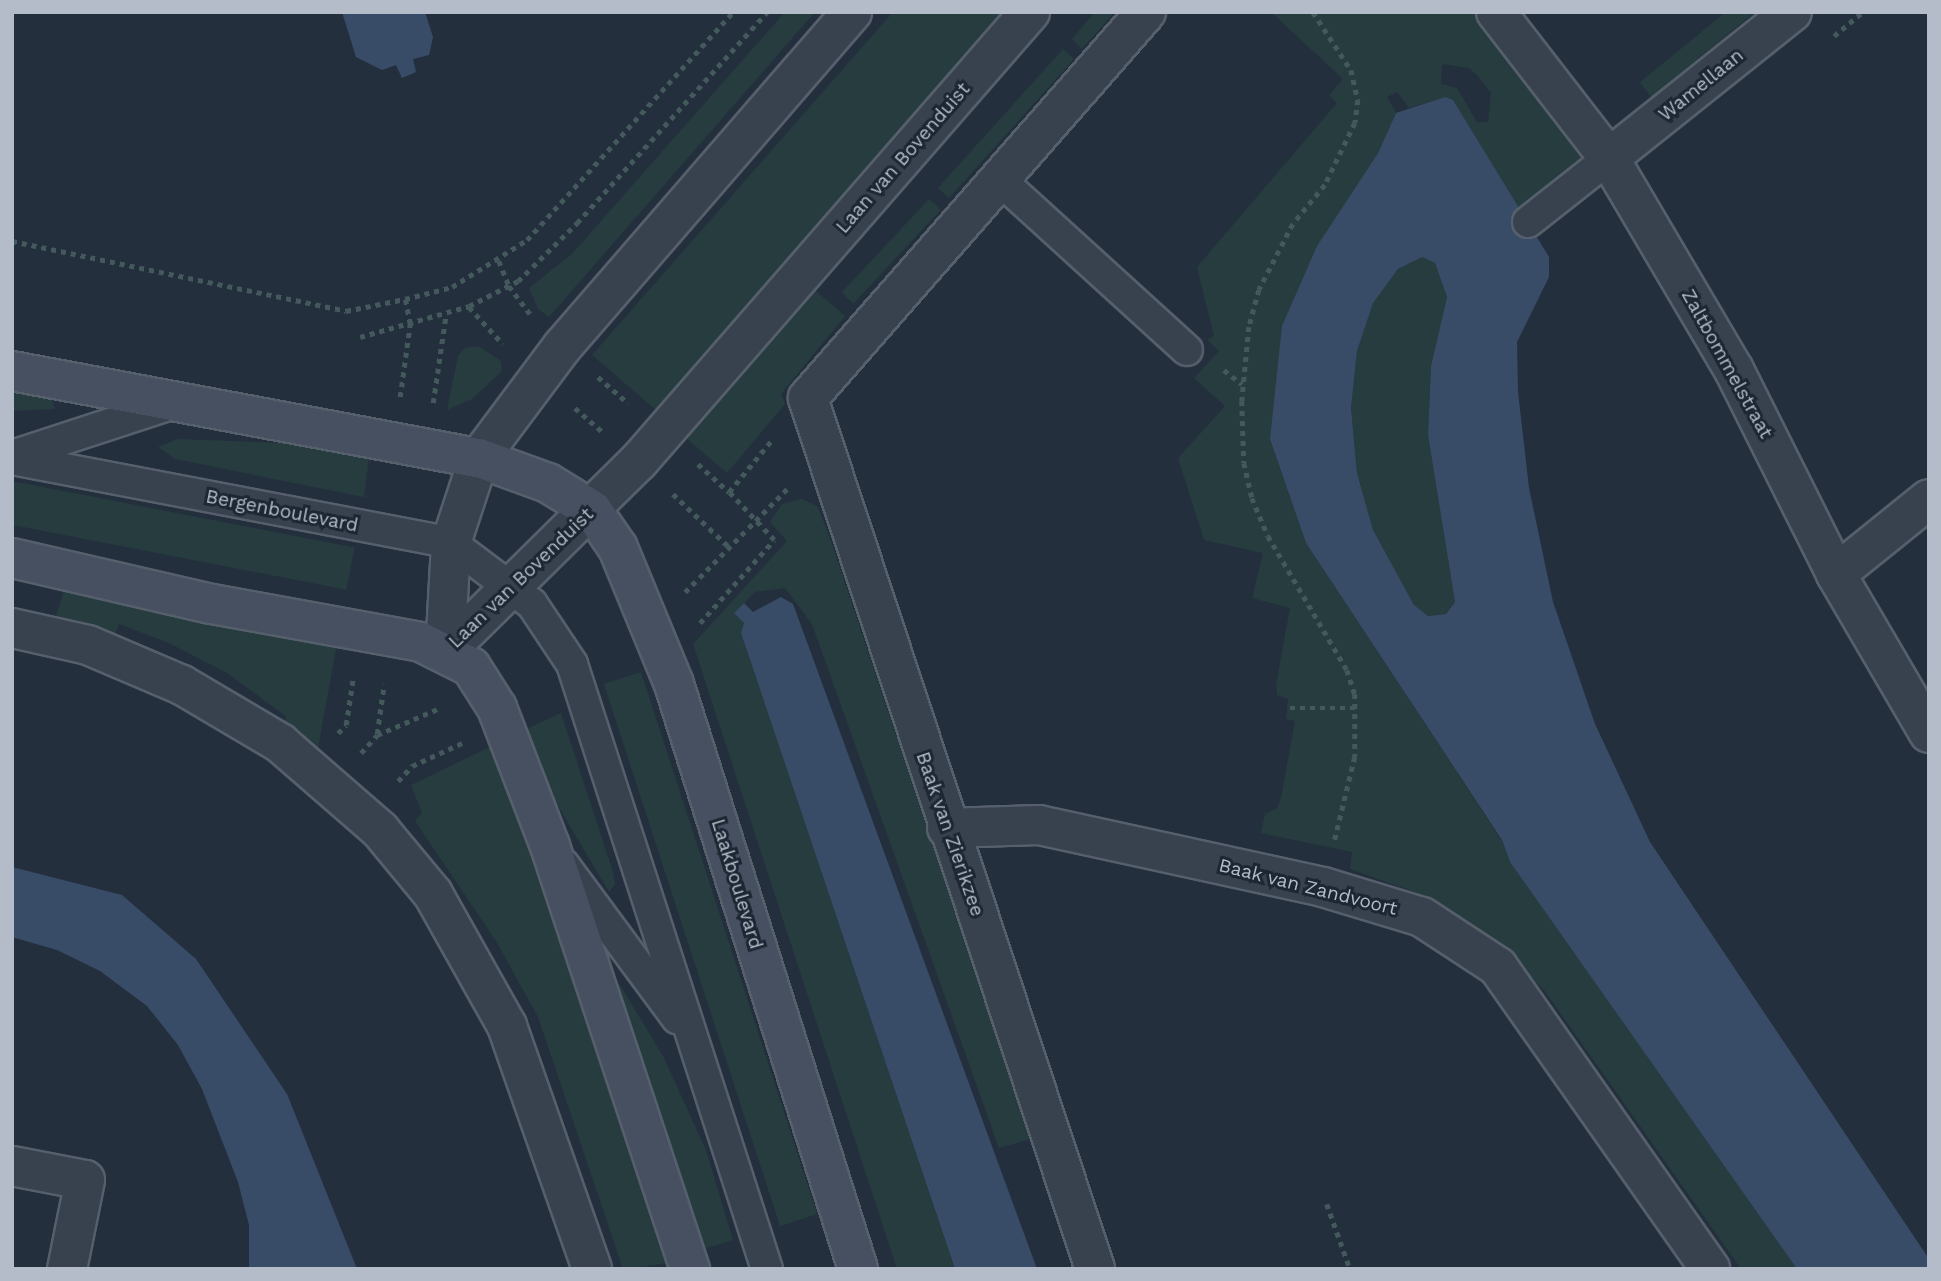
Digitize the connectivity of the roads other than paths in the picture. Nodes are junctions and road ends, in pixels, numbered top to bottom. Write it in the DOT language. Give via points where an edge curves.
graph roads {
  1 [pos="852,12"];
  2 [pos="1030,12"];
  3 [pos="1146,12"];
  4 [pos="1496,12"];
  5 [pos="1792,12"];
  6 [pos="1609,158"];
  7 [pos="999,179"];
  8 [pos="1528,222"];
  9 [pos="1187,350"];
  10 [pos="12,371"];
  11 [pos="177,402"];
  12 [pos="12,457"];
  13 [pos="480,458"];
  14 [pos="1929,499"];
  15 [pos="592,510"];
  16 [pos="451,543"];
  17 [pos="12,558"];
  18 [pos="1836,574"];
  19 [pos="523,596"];
  20 [pos="12,628"];
  21 [pos="445,652"];
  22 [pos="1929,733"];
  23 [pos="947,828"];
  24 [pos="550,846"];
  25 [pos="693,1040"];
  26 [pos="12,1166"];
  27 [pos="67,1269"];
  28 [pos="592,1269"];
  29 [pos="690,1269"];
  30 [pos="767,1269"];
  31 [pos="858,1269"];
  32 [pos="1095,1269"];
  33 [pos="1710,1269"];
  1 -- 13 [label="street, Laan van Bovenduist" via="538,376"];
  2 -- 15 [label="street, Laan van Bovenduist"];
  3 -- 7 [label="street"];
  4 -- 6 [label="street, Zaltbommelstraat"];
  5 -- 6 [label="street, Wamellaan"];
  6 -- 8 [label="lane"];
  6 -- 18 [label="street, Zaltbommelstraat" via="1734,370"];
  7 -- 9 [label="lane"];
  7 -- 23 [label="street, Baak van Zierikzee" via="808,398"];
  10 -- 11 [label="main road, Bergenboulevard"];
  11 -- 12 [label="lane, Bergenboulevard"];
  11 -- 13 [label="main road, Bergenboulevard"];
  12 -- 16 [label="lane, Bergenboulevard"];
  13 -- 15 [label="main road, Bergenboulevard" via="548,484"];
  13 -- 16 [label="street, Laan van Bovenduist"];
  14 -- 18 [label="street"];
  15 -- 19 [label="street, Laan van Bovenduist"];
  15 -- 31 [label="main road, Laakboulevard" via="618,548 674,684"];
  16 -- 19 [label="lane, Bergenboulevard"];
  16 -- 21 [label="street, Laan van Bovenduist"];
  17 -- 21 [label="main road" via="212,604 393,636"];
  18 -- 22 [label="street, Zaltbommelstraat"];
  19 -- 21 [label="street, Laan van Bovenduist"];
  19 -- 25 [label="lane" via="572,664"];
  20 -- 28 [label="street" via="88,645 181,684 280,743 364,815 433,894 507,1026"];
  21 -- 24 [label="main road" via="471,667 487,688"];
  23 -- 32 [label="street, Baak van Zierikzee"];
  23 -- 33 [label="street, Baak van Zandvoort" via="1039,825 1322,887 1422,917 1498,967"];
  24 -- 25 [label="lane"];
  24 -- 29 [label="main road"];
  25 -- 30 [label="lane"];
  26 -- 27 [label="street" via="85,1180"];
}
